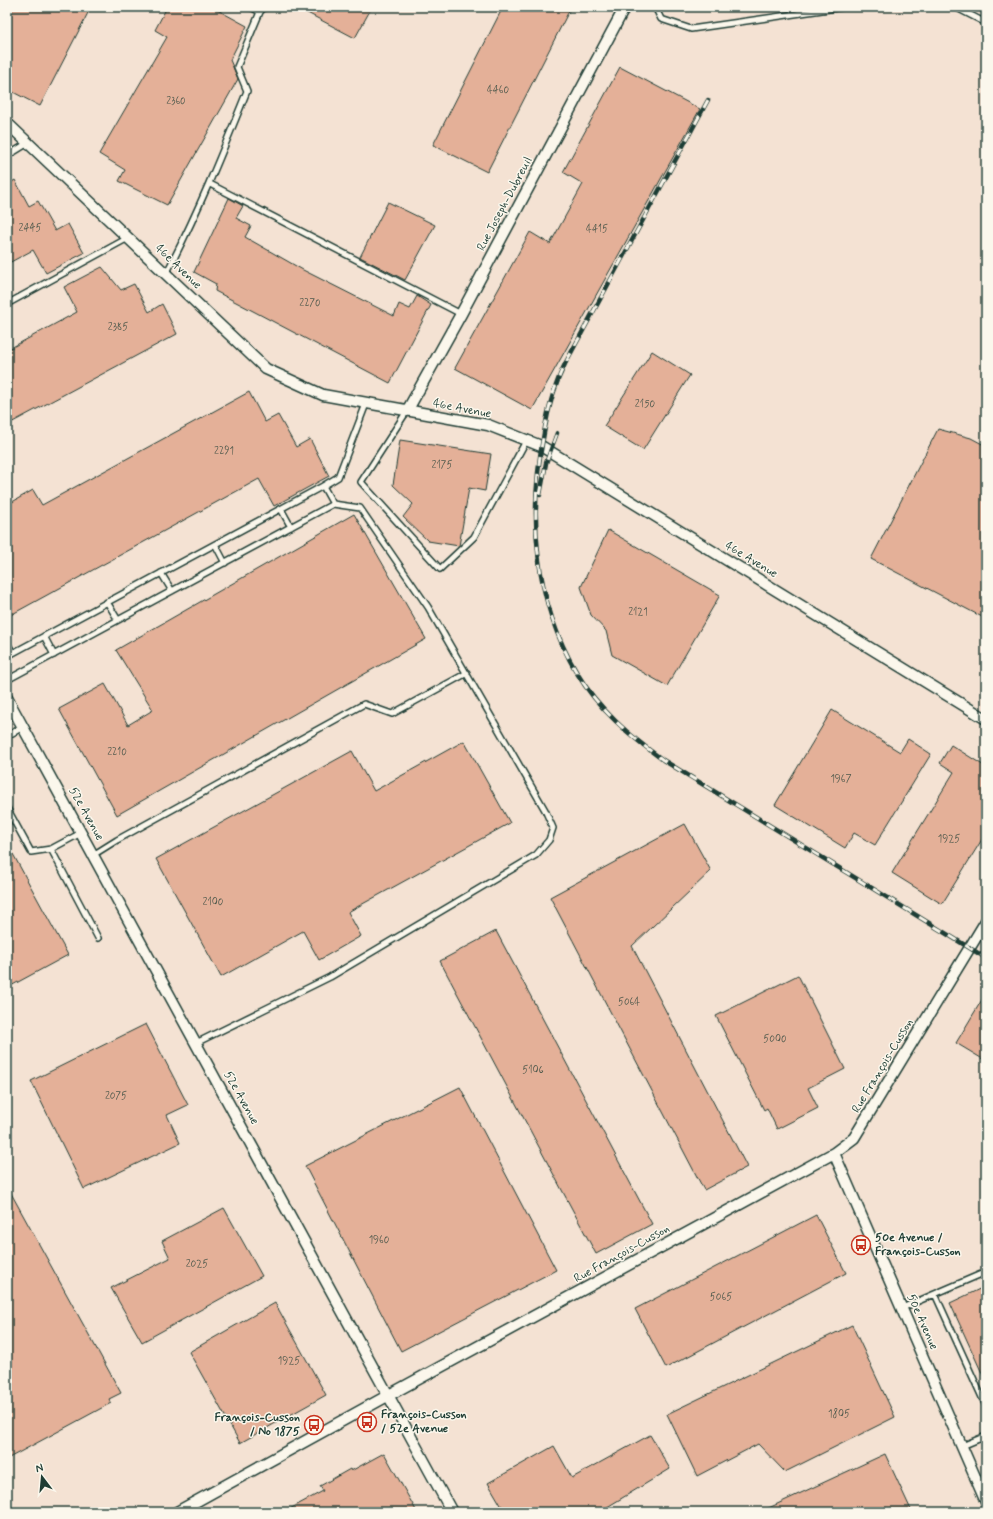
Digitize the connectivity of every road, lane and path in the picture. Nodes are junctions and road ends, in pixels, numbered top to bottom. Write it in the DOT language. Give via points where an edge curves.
graph roads {
  1 [pos="251,7"];
  2 [pos="264,7"];
  3 [pos="624,7"];
  4 [pos="655,7"];
  5 [pos="843,7"];
  6 [pos="955,7"];
  7 [pos="260,12"];
  8 [pos="986,23"];
  9 [pos="7,123"];
  10 [pos="28,143"];
  11 [pos="7,156"];
  12 [pos="210,184"];
  13 [pos="128,238"];
  14 [pos="166,274"];
  15 [pos="7,304"];
  16 [pos="461,314"];
  17 [pos="366,404"];
  18 [pos="406,411"];
  19 [pos="526,440"];
  20 [pos="323,486"];
  21 [pos="333,504"];
  22 [pos="281,509"];
  23 [pos="291,527"];
  24 [pos="215,544"];
  25 [pos="225,563"];
  26 [pos="161,573"];
  27 [pos="172,591"];
  28 [pos="107,602"];
  29 [pos="118,620"];
  30 [pos="44,636"];
  31 [pos="7,642"];
  32 [pos="13,653"];
  33 [pos="54,654"];
  34 [pos="7,656"];
  35 [pos="466,673"];
  36 [pos="7,680"];
  37 [pos="7,698"];
  38 [pos="986,719"];
  39 [pos="23,727"];
  40 [pos="7,736"];
  41 [pos="7,808"];
  42 [pos="81,833"];
  43 [pos="51,848"];
  44 [pos="93,855"];
  45 [pos="986,921"];
  46 [pos="98,938"];
  47 [pos="196,1043"];
  48 [pos="834,1153"];
  49 [pos="986,1272"];
  50 [pos="935,1294"];
  51 [pos="902,1308"];
  52 [pos="389,1395"];
  53 [pos="986,1406"];
  54 [pos="986,1436"];
  55 [pos="962,1446"];
  56 [pos="986,1502"];
  57 [pos="177,1512"];
  58 [pos="452,1512"];
  1 -- 7 [label="lane"];
  2 -- 7 [label="lane"];
  3 -- 16 [label="street, Rue Joseph-Dubreuil"];
  4 -- 5 [label="lane" via="661,19 691,29"];
  6 -- 8 [label="lane"];
  7 -- 12 [label="lane" via="237,67 247,91"];
  9 -- 10 [label="street, 46e Avenue"];
  10 -- 11 [label="lane"];
  10 -- 13 [label="street, 46e Avenue"];
  12 -- 14 [label="lane"];
  12 -- 16 [label="lane"];
  13 -- 14 [label="street, 46e Avenue"];
  13 -- 15 [label="lane"];
  14 -- 17 [label="street, 46e Avenue" via="266,370 323,395"];
  16 -- 18 [label="street, Rue Joseph-Dubreuil"];
  17 -- 18 [label="street, 46e Avenue"];
  17 -- 20 [label="lane" via="338,477"];
  18 -- 19 [label="street, 46e Avenue" via="488,425"];
  18 -- 19 [label="lane" via="361,482 440,569 474,538"];
  19 -- 38 [label="street, 46e Avenue" via="551,452"];
  20 -- 21 [label="lane"];
  20 -- 22 [label="lane"];
  21 -- 23 [label="lane"];
  21 -- 35 [label="lane" via="360,508 428,607"];
  22 -- 23 [label="lane"];
  22 -- 24 [label="lane"];
  23 -- 25 [label="lane"];
  24 -- 25 [label="lane"];
  24 -- 26 [label="lane"];
  25 -- 27 [label="lane"];
  26 -- 27 [label="lane"];
  26 -- 28 [label="lane"];
  27 -- 29 [label="lane"];
  28 -- 29 [label="lane"];
  28 -- 30 [label="lane"];
  29 -- 33 [label="lane"];
  30 -- 32 [label="lane"];
  30 -- 33 [label="lane"];
  31 -- 32 [label="lane"];
  32 -- 34 [label="lane"];
  33 -- 36 [label="lane"];
  35 -- 44 [label="lane" via="392,714 364,704"];
  35 -- 47 [label="lane" via="545,810 553,828 549,840 536,855 330,977"];
  37 -- 39 [label="street, 52e Avenue"];
  39 -- 40 [label="lane"];
  39 -- 42 [label="street, 52e Avenue"];
  41 -- 43 [label="lane" via="31,852"];
  42 -- 43 [label="lane"];
  42 -- 44 [label="street, 52e Avenue"];
  43 -- 46 [label="lane"];
  44 -- 47 [label="street, 52e Avenue"];
  45 -- 48 [label="street, Rue François-Cusson" via="854,1138"];
  47 -- 52 [label="street, 52e Avenue"];
  48 -- 51 [label="street, 50e Avenue"];
  48 -- 52 [label="street, Rue François-Cusson"];
  49 -- 50 [label="lane"];
  50 -- 51 [label="lane"];
  50 -- 53 [label="lane"];
  51 -- 55 [label="street, 50e Avenue"];
  52 -- 57 [label="street, Rue François-Cusson"];
  52 -- 58 [label="street, 52e Avenue"];
  54 -- 55 [label="lane"];
  55 -- 56 [label="street, 50e Avenue"];
}
